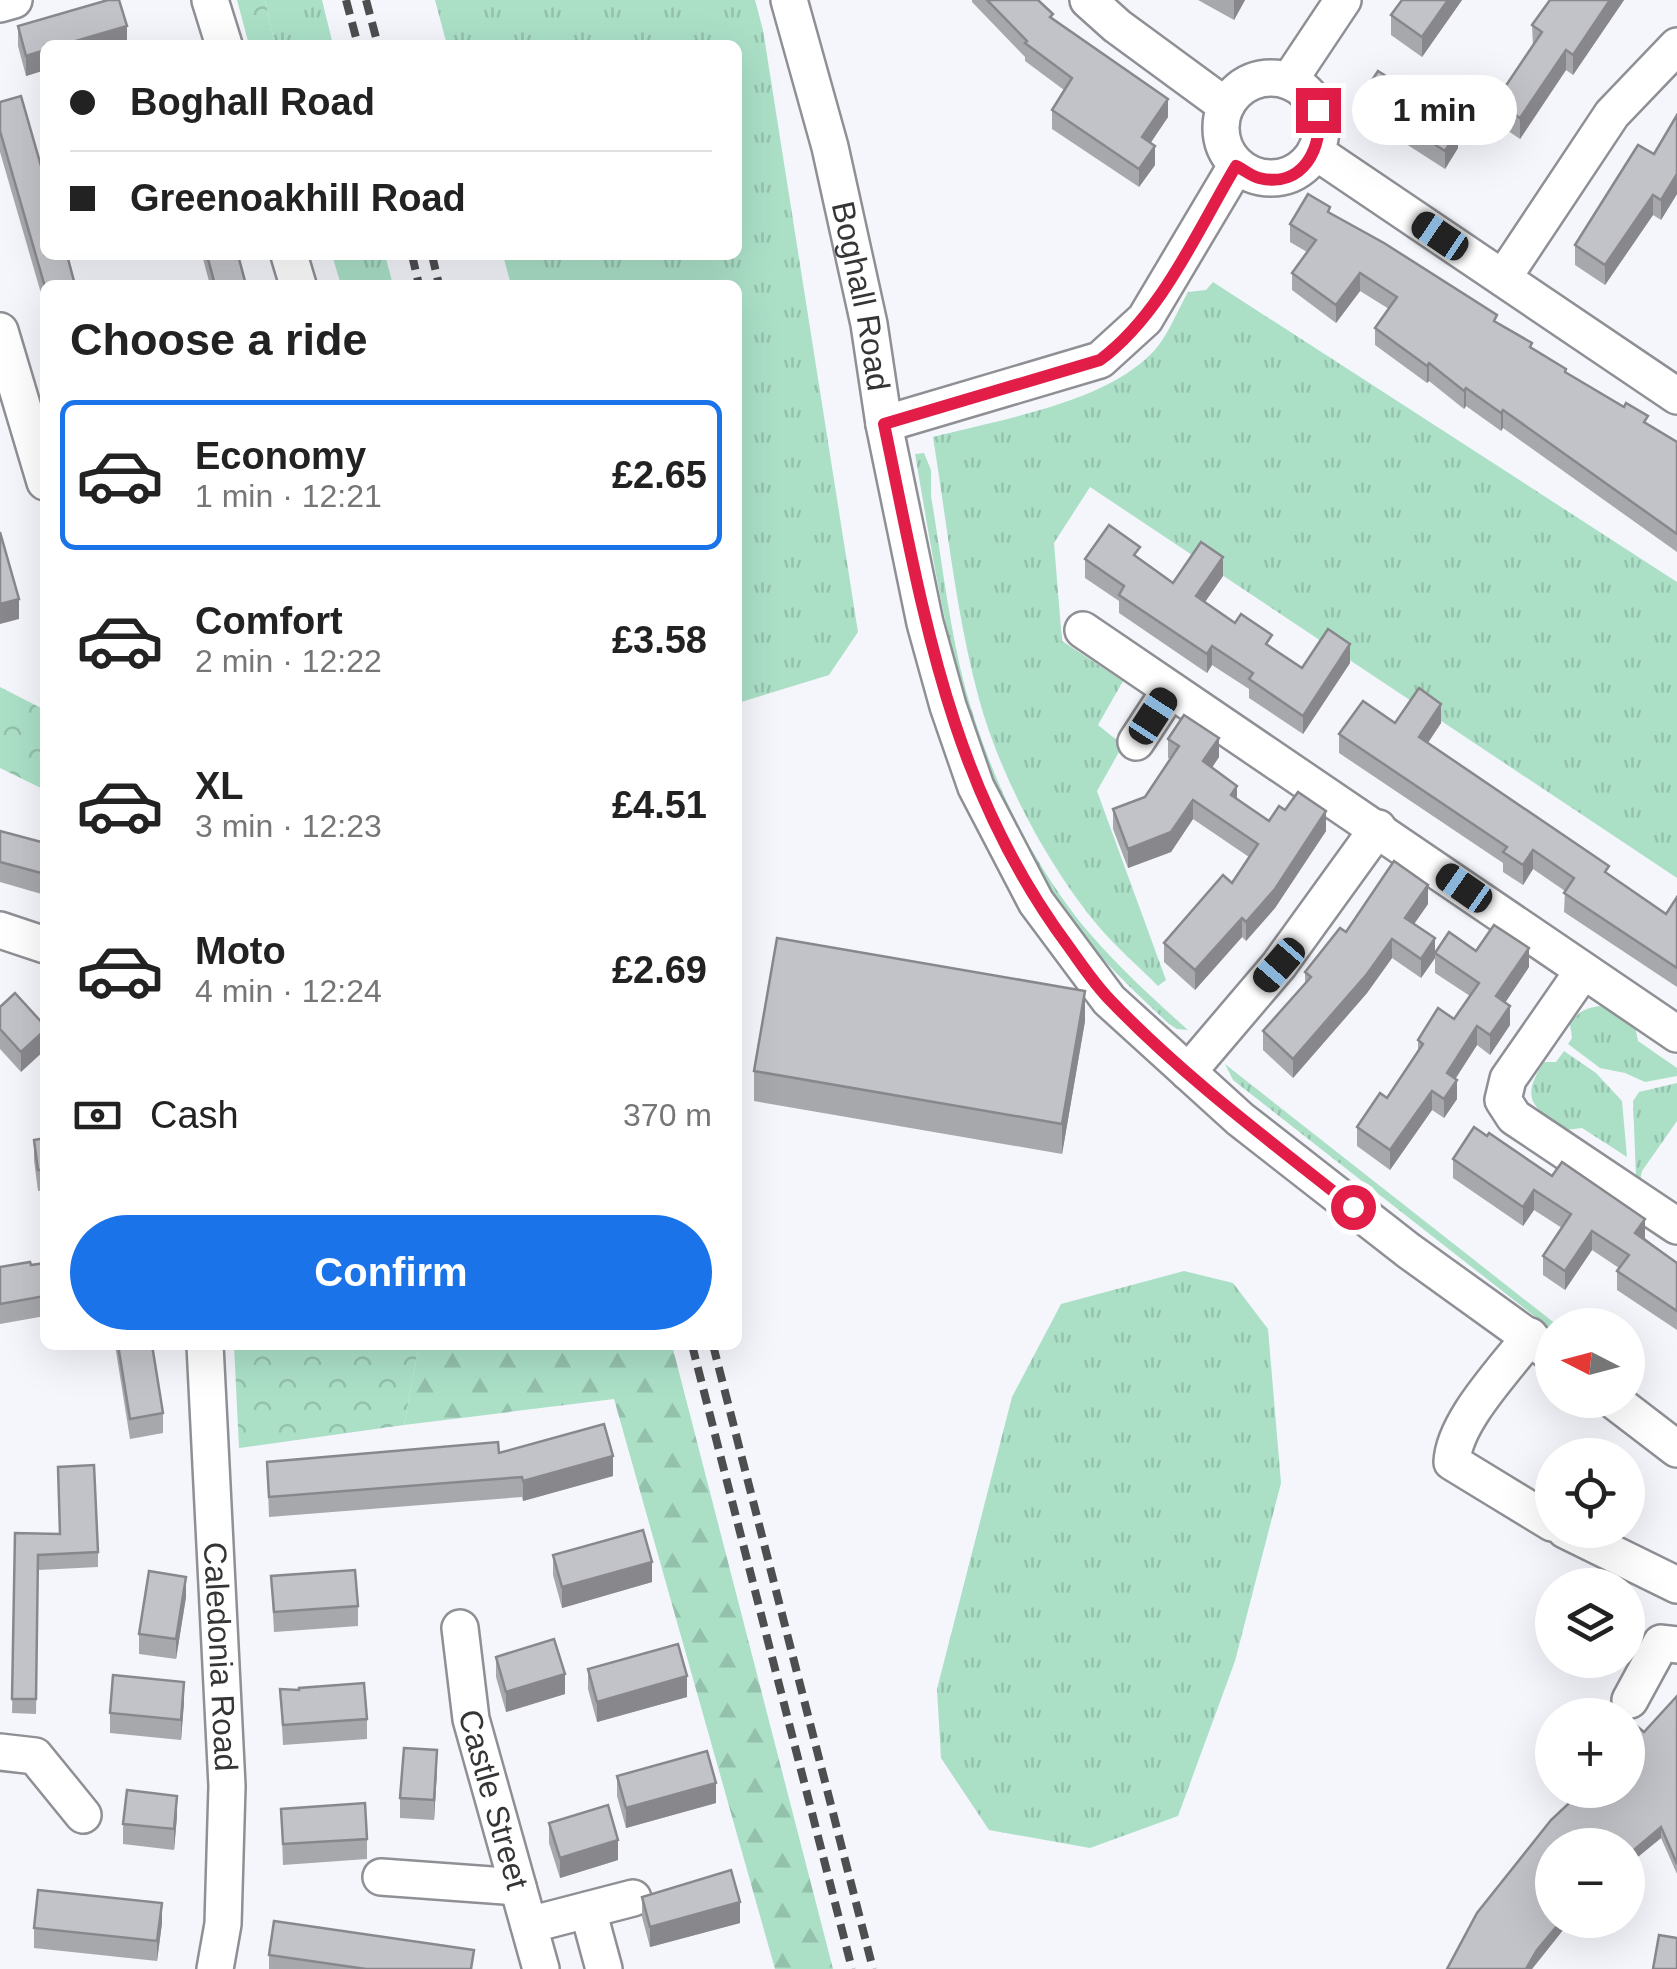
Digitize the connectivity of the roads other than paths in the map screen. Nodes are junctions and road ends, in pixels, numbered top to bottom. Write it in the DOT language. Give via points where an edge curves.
graph roads {
  1 [pos="14,0"];
  2 [pos="210,0"];
  3 [pos="790,0"];
  4 [pos="1088,0"];
  5 [pos="1343,0"];
  6 [pos="0,4"];
  7 [pos="222,40"];
  8 [pos="1677,46"];
  9 [pos="1289,81"];
  10 [pos="1226,106"];
  11 [pos="1316,152"];
  12 [pos="1236,166"];
  13 [pos="1502,278"];
  14 [pos="3,351"];
  15 [pos="1677,396"];
  16 [pos="884,424"];
  17 [pos="40,466"];
  18 [pos="1083,630"];
  19 [pos="1170,690"];
  20 [pos="1136,742"];
  21 [pos="1378,828"];
  22 [pos="0,930"];
  23 [pos="40,943"];
  24 [pos="1582,971"];
  25 [pos="1677,1034"];
  26 [pos="1188,1072"];
  27 [pos="1677,1226"];
  28 [pos="1535,1341"];
  29 [pos="206,1350"];
  30 [pos="1535,1351"];
  31 [pos="1637,1418"];
  32 [pos="1677,1449"];
  33 [pos="1535,1513"];
  34 [pos="1602,1548"];
  35 [pos="1677,1584"];
  36 [pos="460,1628"];
  37 [pos="1677,1645"];
  38 [pos="1631,1698"];
  39 [pos="0,1752"];
  40 [pos="83,1816"];
  41 [pos="381,1877"];
  42 [pos="518,1887"];
  43 [pos="633,1898"];
  44 [pos="588,1910"];
  45 [pos="529,1925"];
  46 [pos="215,1969"];
  47 [pos="541,1969"];
  48 [pos="604,1969"];
  1 -- 6 [label="street"];
  2 -- 7 [label="street"];
  3 -- 16 [label="street, Boghall Road" via="834,164"];
  4 -- 10 [label="street"];
  5 -- 9 [label="street"];
  8 -- 13 [label="street" via="1612,114"];
  9 -- 10 [label="street" via="1254,80"];
  9 -- 11 [label="street" via="1318,110 1322,132"];
  10 -- 12 [label="street" via="1220,130"];
  11 -- 12 [label="street" via="1279,179 1258,178"];
  11 -- 13 [label="street"];
  12 -- 16 [label="street" via="1145,319 1122,344 1100,360"];
  13 -- 15 [label="street"];
  14 -- 17 [label="street"];
  16 -- 26 [label="street, Boghall Road" via="925,623 976,787 1045,915 1109,1000"];
  18 -- 19 [label="street"];
  19 -- 20 [label="street"];
  19 -- 21 [label="street"];
  21 -- 24 [label="street"];
  21 -- 26 [label="street" via="1279,965"];
  22 -- 23 [label="street"];
  24 -- 25 [label="street"];
  24 -- 27 [label="street" via="1508,1079 1503,1100 1514,1117"];
  26 -- 28 [label="street, Boghall Road" via="1409,1252"];
  29 -- 46 [label="street, Caledonia Road" via="228,1786"];
  30 -- 33 [label="street" via="1466,1422 1453,1444 1452,1462"];
  31 -- 32 [label="street"];
  34 -- 35 [label="street"];
  36 -- 42 [label="street, Castle Street" via="471,1720"];
  37 -- 38 [label="street" via="1661,1643"];
  39 -- 40 [label="street" via="35,1756"];
  41 -- 42 [label="street"];
  42 -- 45 [label="street, Castle Street"];
  43 -- 44 [label="street"];
  44 -- 45 [label="street"];
  44 -- 48 [label="street"];
  45 -- 47 [label="street, Castle Street"];
}
